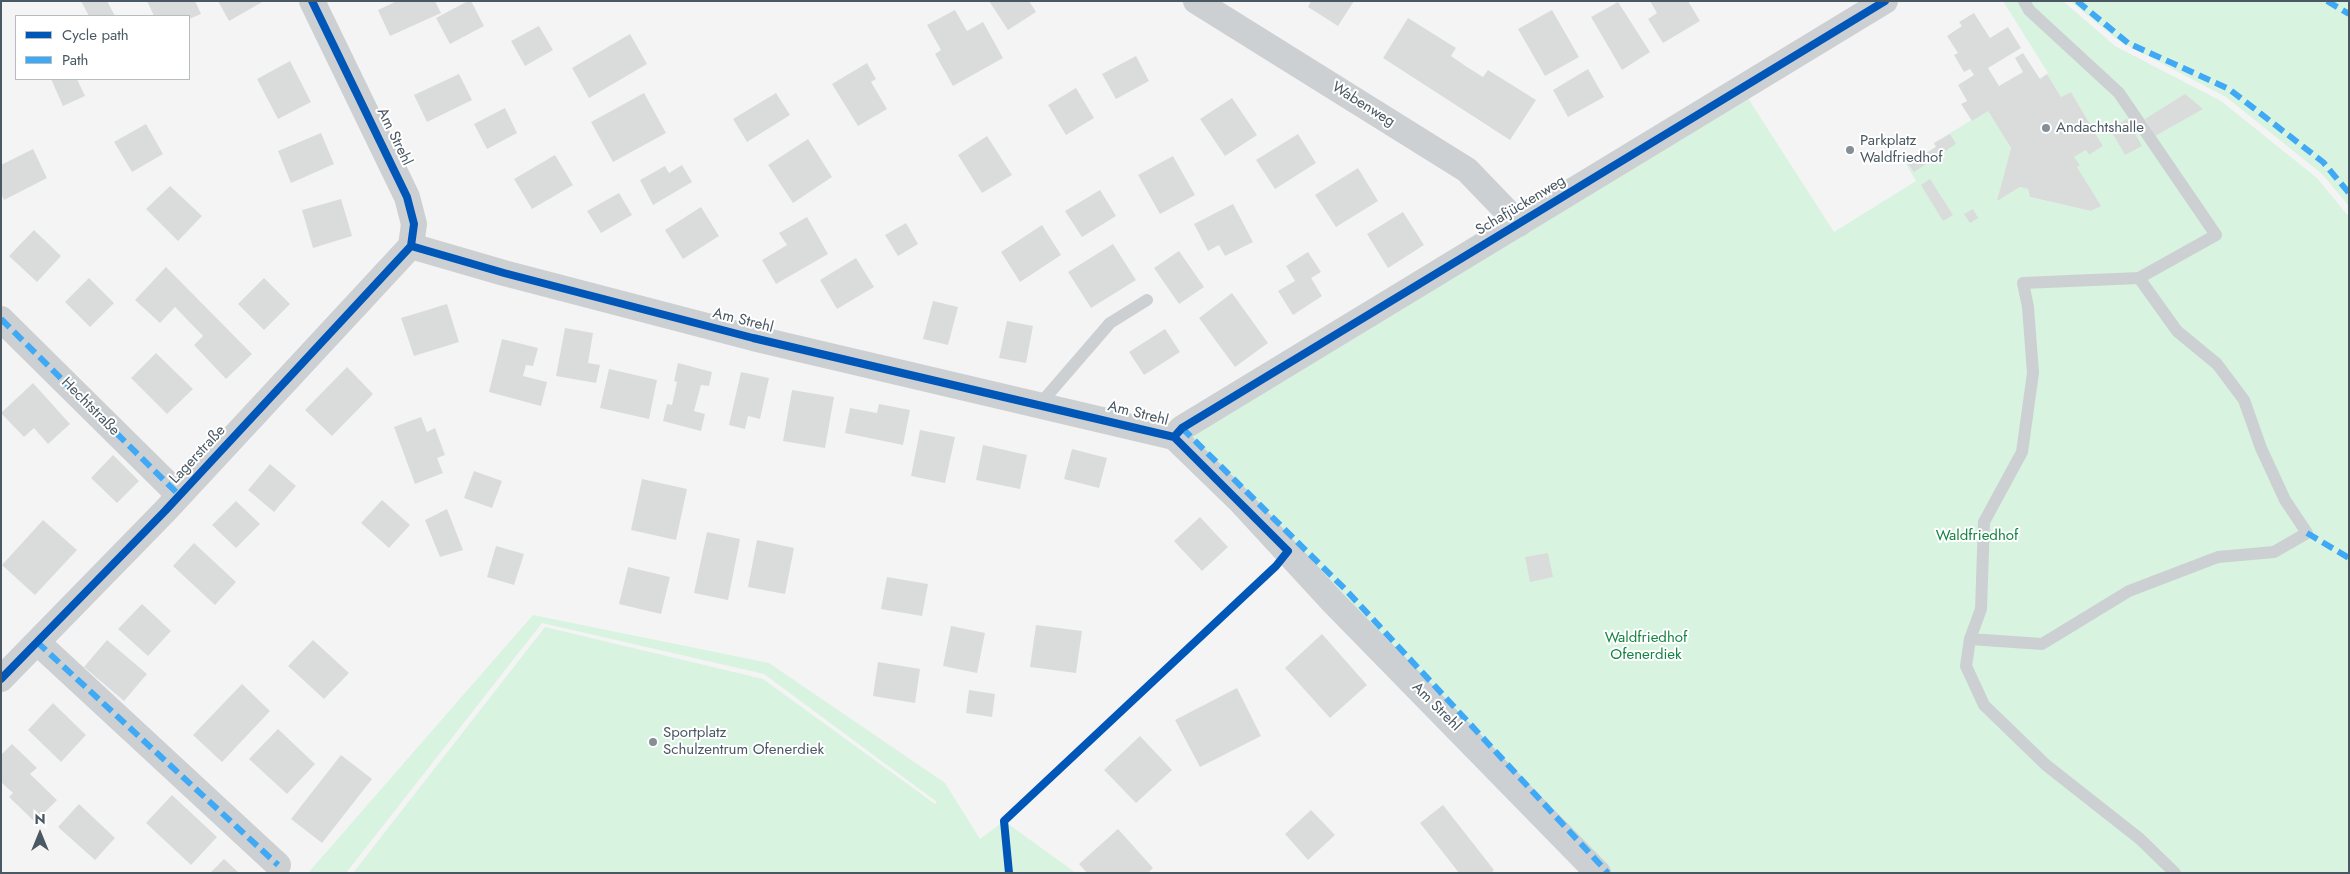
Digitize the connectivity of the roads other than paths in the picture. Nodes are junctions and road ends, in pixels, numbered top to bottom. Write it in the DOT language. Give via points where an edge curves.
graph roads {
  1 [pos="312,1"];
  2 [pos="1196,1"];
  3 [pos="1885,1"];
  4 [pos="2024,1"];
  5 [pos="1519,224"];
  6 [pos="411,246"];
  7 [pos="2139,278"];
  8 [pos="1146,300"];
  9 [pos="1,319"];
  10 [pos="1040,404"];
  11 [pos="1174,437"];
  12 [pos="179,495"];
  13 [pos="1970,639"];
  14 [pos="37,642"];
  15 [pos="1,679"];
  16 [pos="278,865"];
  17 [pos="1598,873"];
  18 [pos="2175,873"];
  1 -- 6 [label="street, Am Strehl" via="407,196 414,224"];
  2 -- 5 [label="street, Wabenweg" via="1467,170"];
  3 -- 5 [label="street, Schafjückenweg"];
  4 -- 7 [label="lane" via="2029,10 2119,94 2216,235"];
  5 -- 11 [label="street, Schafjückenweg" via="1182,428"];
  6 -- 10 [label="street, Am Strehl" via="753,338"];
  6 -- 12 [label="street, Lagerstraße"];
  7 -- 13 [label="lane" via="2023,283 2033,373 2022,452 1984,522 1981,609"];
  7 -- 13 [label="lane" via="2177,331 2217,364 2244,400 2285,500 2307,533 2274,552 2218,557 2129,591 2042,644"];
  8 -- 10 [label="lane" via="1110,323"];
  9 -- 12 [label="street, Hechtstraße"];
  10 -- 11 [label="street, Am Strehl"];
  11 -- 17 [label="street, Am Strehl" via="1255,516 1333,602"];
  12 -- 14 [label="street, Lagerstraße"];
  13 -- 18 [label="lane" via="1966,666 1984,705 2046,765 2140,838"];
  14 -- 15 [label="street, Lagerstraße"];
  14 -- 16 [label="street"];
}
